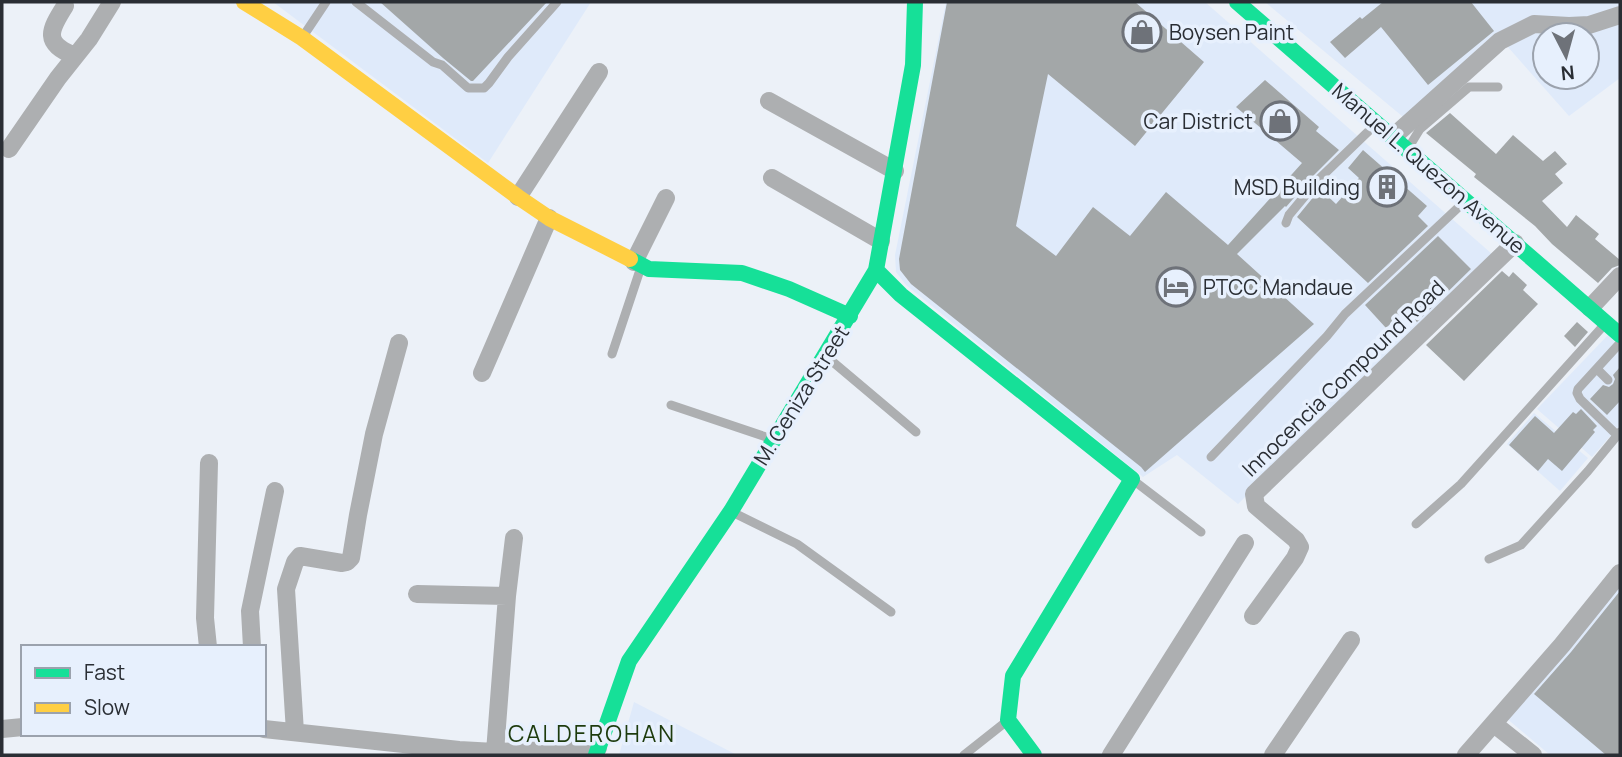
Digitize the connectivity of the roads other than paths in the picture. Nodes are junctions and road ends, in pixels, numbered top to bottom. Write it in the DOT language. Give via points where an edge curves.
graph roads {
  1 [pos="112,2"];
  2 [pos="326,2"];
  3 [pos="356,2"];
  4 [pos="557,2"];
  5 [pos="915,2"];
  6 [pos="1237,2"];
  7 [pos="255,4"];
  8 [pos="65,6"];
  9 [pos="1620,15"];
  10 [pos="302,38"];
  11 [pos="75,56"];
  12 [pos="599,72"];
  13 [pos="1498,87"];
  14 [pos="769,101"];
  15 [pos="1377,123"];
  16 [pos="1393,137"];
  17 [pos="9,149"];
  18 [pos="1407,149"];
  19 [pos="895,171"];
  20 [pos="772,178"];
  21 [pos="518,197"];
  22 [pos="666,198"];
  23 [pos="1466,200"];
  24 [pos="549,218"];
  25 [pos="1286,223"];
  26 [pos="881,241"];
  27 [pos="1515,243"];
  28 [pos="638,264"];
  29 [pos="876,270"];
  30 [pos="1620,276"];
  31 [pos="1590,308"];
  32 [pos="850,316"];
  33 [pos="1606,323"];
  34 [pos="1620,335"];
  35 [pos="1620,343"];
  36 [pos="399,344"];
  37 [pos="612,354"];
  38 [pos="825,356"];
  39 [pos="1597,369"];
  40 [pos="482,373"];
  41 [pos="1608,380"];
  42 [pos="671,405"];
  43 [pos="916,432"];
  44 [pos="1619,433"];
  45 [pos="774,439"];
  46 [pos="1211,457"];
  47 [pos="209,463"];
  48 [pos="1132,479"];
  49 [pos="275,491"];
  50 [pos="731,511"];
  51 [pos="1416,524"];
  52 [pos="1201,532"];
  53 [pos="514,538"];
  54 [pos="1245,543"];
  55 [pos="1489,559"];
  56 [pos="1620,573"];
  57 [pos="417,594"];
  58 [pos="507,596"];
  59 [pos="891,612"];
  60 [pos="1253,616"];
  61 [pos="1351,640"];
  62 [pos="208,645"];
  63 [pos="252,645"];
  64 [pos="1008,720"];
  65 [pos="1494,724"];
  66 [pos="21,727"];
  67 [pos="2,729"];
  68 [pos="266,729"];
  69 [pos="295,732"];
  70 [pos="495,751"];
  71 [pos="597,752"];
  72 [pos="964,755"];
  73 [pos="1034,755"];
  74 [pos="1111,755"];
  75 [pos="1273,755"];
  76 [pos="1466,755"];
  77 [pos="1533,755"];
  1 -- 11 [label="street"];
  2 -- 10 [label="lane"];
  3 -- 4 [label="lane" via="468,88 484,88"];
  5 -- 19 [label="street, M. Ceniza Street" via="913,65"];
  6 -- 15 [label="street, Manuel L. Quezon Avenue"];
  7 -- 10 [label="street"];
  8 -- 11 [label="street" via="52,26 53,40"];
  9 -- 16 [label="street" via="1590,25 1534,24 1500,41"];
  10 -- 21 [label="street"];
  11 -- 17 [label="street"];
  12 -- 21 [label="street"];
  13 -- 18 [label="lane" via="1469,87 1420,129"];
  14 -- 19 [label="street"];
  15 -- 16 [label="street, Manuel L. Quezon Avenue"];
  15 -- 25 [label="lane" via="1319,179"];
  16 -- 18 [label="street, Manuel L. Quezon Avenue"];
  18 -- 23 [label="street, Manuel L. Quezon Avenue"];
  19 -- 26 [label="street, M. Ceniza Street"];
  20 -- 26 [label="street"];
  21 -- 24 [label="street"];
  22 -- 28 [label="street"];
  23 -- 27 [label="street, Manuel L. Quezon Avenue"];
  23 -- 46 [label="lane" via="1345,314"];
  24 -- 28 [label="street"];
  24 -- 40 [label="street"];
  26 -- 29 [label="street, M. Ceniza Street"];
  27 -- 31 [label="street, Manuel L. Quezon Avenue"];
  27 -- 60 [label="street, Innocencia Compound Road" via="1254,494 1256,506 1300,547"];
  28 -- 32 [label="street" via="649,269 742,273"];
  28 -- 37 [label="lane"];
  29 -- 32 [label="street, M. Ceniza Street"];
  29 -- 48 [label="street" via="901,295"];
  30 -- 31 [label="street"];
  31 -- 33 [label="street, Manuel L. Quezon Avenue"];
  32 -- 38 [label="street, M. Ceniza Street"];
  33 -- 34 [label="street, Manuel L. Quezon Avenue"];
  33 -- 51 [label="lane" via="1461,484"];
  35 -- 39 [label="lane"];
  36 -- 69 [label="street" via="374,434 351,558 342,563 300,556 286,589"];
  38 -- 43 [label="lane"];
  38 -- 45 [label="street, M. Ceniza Street"];
  39 -- 41 [label="lane"];
  39 -- 44 [label="lane" via="1577,393"];
  42 -- 45 [label="lane"];
  44 -- 55 [label="lane" via="1521,545"];
  45 -- 50 [label="street, M. Ceniza Street"];
  47 -- 62 [label="street"];
  48 -- 52 [label="lane"];
  48 -- 64 [label="street" via="1013,676"];
  49 -- 63 [label="street" via="250,611"];
  50 -- 59 [label="lane" via="797,544"];
  50 -- 71 [label="street, M. Ceniza Street" via="629,661"];
  53 -- 58 [label="street"];
  54 -- 74 [label="street"];
  56 -- 65 [label="street"];
  57 -- 58 [label="street"];
  58 -- 70 [label="street"];
  61 -- 75 [label="street"];
  64 -- 72 [label="lane"];
  64 -- 73 [label="street"];
  65 -- 76 [label="street"];
  65 -- 77 [label="street"];
  66 -- 67 [label="street"];
  68 -- 69 [label="street"];
  69 -- 70 [label="street"];
  70 -- 71 [label="street"];
}
